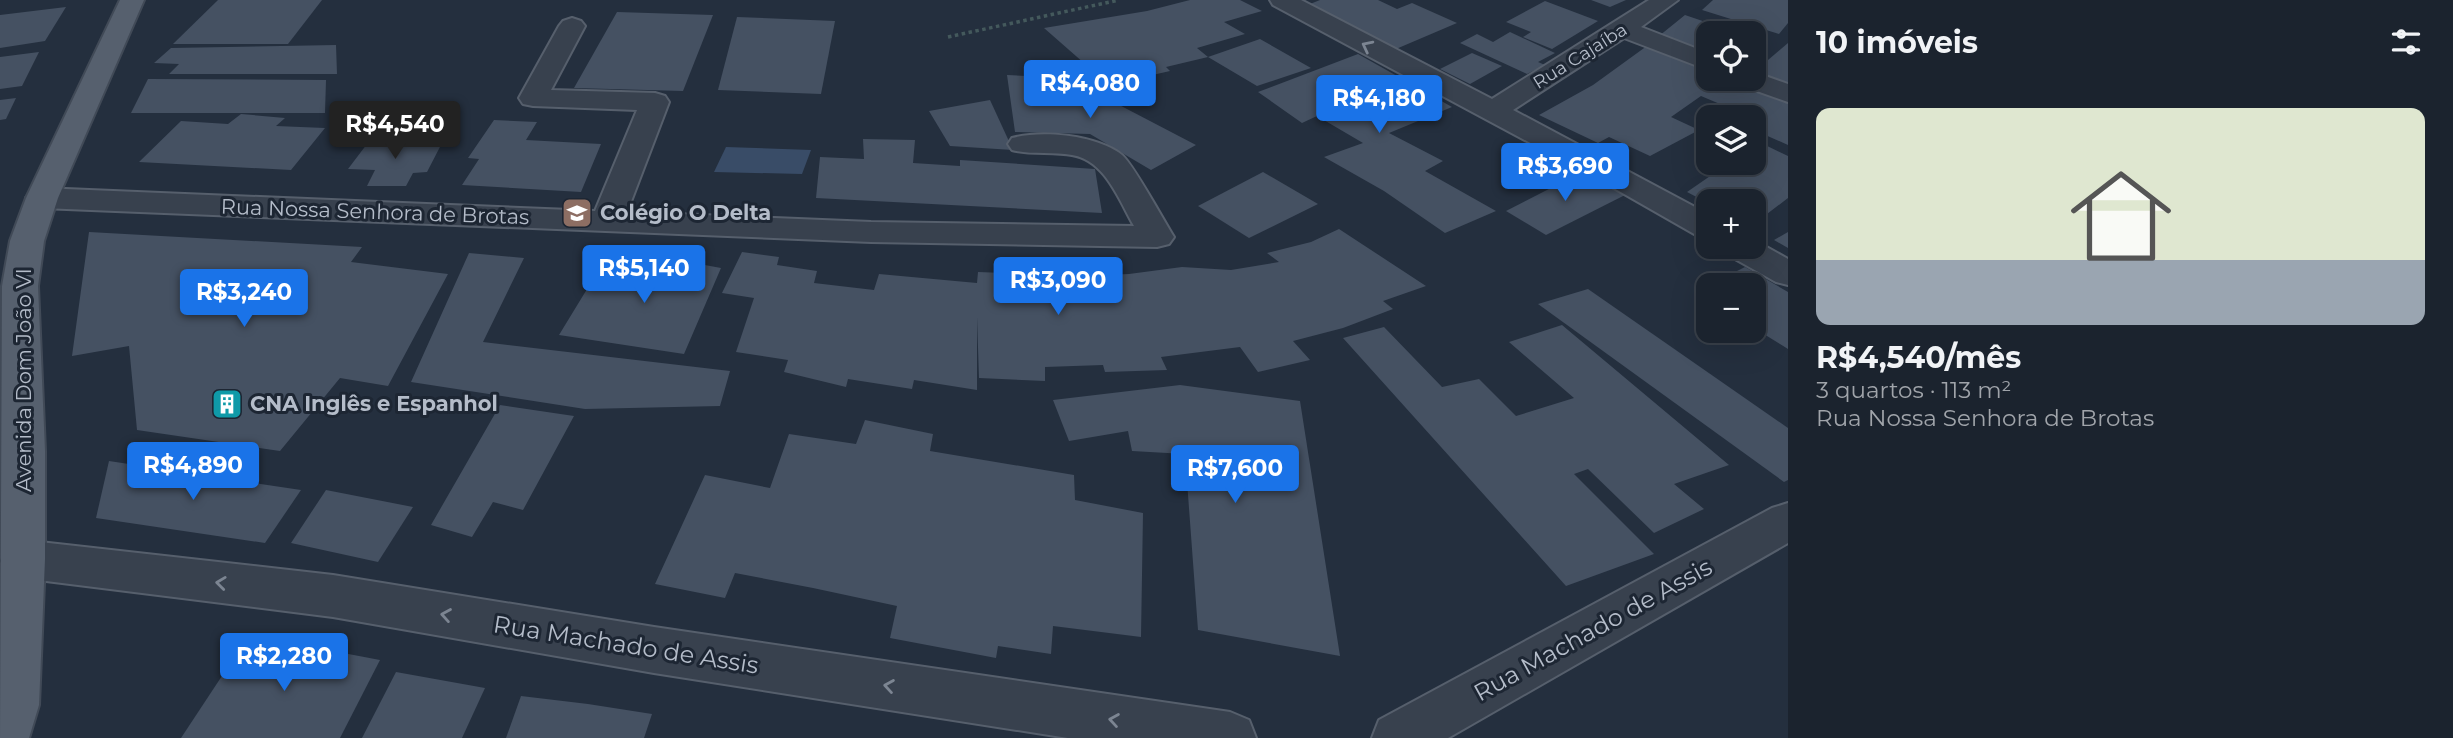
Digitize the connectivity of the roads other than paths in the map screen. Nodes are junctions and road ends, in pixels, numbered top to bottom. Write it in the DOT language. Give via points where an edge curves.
graph roads {
  1 [pos="132,0"];
  2 [pos="1282,0"];
  3 [pos="1666,0"];
  4 [pos="572,26"];
  5 [pos="1623,29"];
  6 [pos="1696,57"];
  7 [pos="1766,85"];
  8 [pos="1788,93"];
  9 [pos="1493,111"];
  10 [pos="1023,144"];
  11 [pos="42,198"];
  12 [pos="607,221"];
  13 [pos="1696,221"];
  14 [pos="1761,259"];
  15 [pos="1788,274"];
  16 [pos="12,452"];
  17 [pos="1788,521"];
  18 [pos="22,559"];
  19 [pos="3,738"];
  20 [pos="1230,738"];
  21 [pos="1398,738"];
  1 -- 11 [label="main road, Avenida Dom João VI"];
  9 -- 2 [label="street, one-way"];
  3 -- 5 [label="street, Rua Cajaíba"];
  4 -- 12 [label="street" via="533,98 655,102"];
  5 -- 6 [label="street"];
  5 -- 9 [label="street, Rua Cajaíba"];
  7 -- 8 [label="street"];
  9 -- 13 [label="street"];
  10 -- 12 [label="street, Rua Nossa Senhora de Brotas" via="1080,146 1112,162 1157,237"];
  11 -- 12 [label="street, Rua Nossa Senhora de Brotas"];
  11 -- 16 [label="main road, Avenida Dom João VI" via="27,241 20,286"];
  14 -- 15 [label="street"];
  16 -- 18 [label="main road, Avenida Dom João VI"];
  17 -- 21 [label="street, Rua Machado de Assis"];
  18 -- 19 [label="main road, Avenida Dom João VI" via="13,705"];
  20 -- 18 [label="street, Rua Machado de Assis, one-way" via="333,596"];
}
